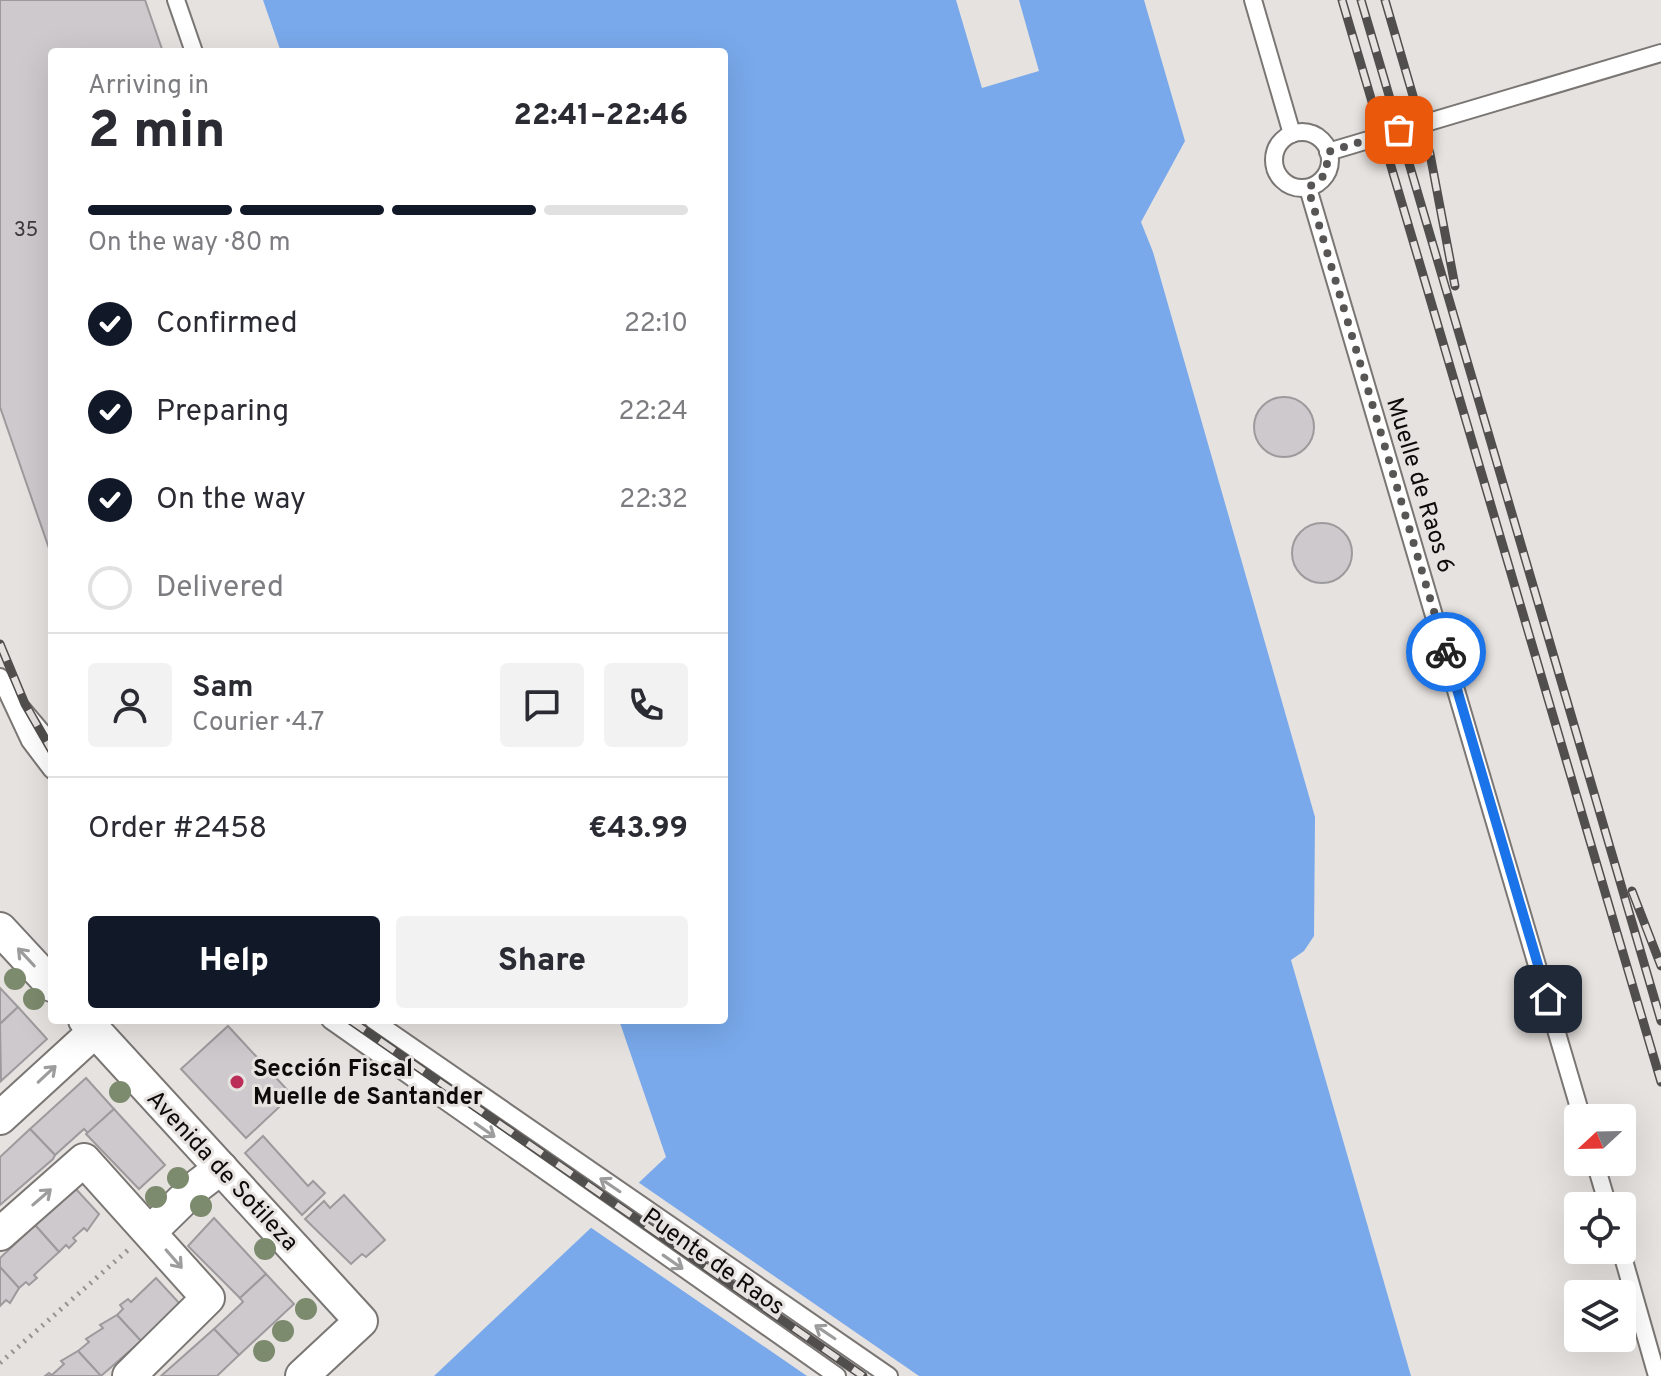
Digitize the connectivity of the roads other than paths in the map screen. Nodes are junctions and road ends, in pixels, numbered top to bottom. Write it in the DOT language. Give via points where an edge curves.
graph roads {
  1 [pos="176,0"];
  2 [pos="1253,0"];
  3 [pos="193,48"];
  4 [pos="1661,53"];
  5 [pos="1292,134"];
  6 [pos="1328,152"];
  7 [pos="1308,188"];
  8 [pos="2,683"];
  9 [pos="48,739"];
  10 [pos="48,765"];
  11 [pos="0,929"];
  12 [pos="48,981"];
  13 [pos="336,1024"];
  14 [pos="379,1024"];
  15 [pos="90,1025"];
  16 [pos="1578,1104"];
  17 [pos="0,1118"];
  18 [pos="221,1168"];
  19 [pos="1,1231"];
  20 [pos="150,1232"];
  21 [pos="1625,1264"];
  22 [pos="129,1376"];
  23 [pos="302,1376"];
  24 [pos="837,1376"];
  25 [pos="889,1376"];
  26 [pos="1657,1376"];
  1 -- 3 [label="lane"];
  2 -- 5 [label="lane"];
  4 -- 6 [label="lane"];
  5 -- 6 [label="lane" via="1310,133"];
  5 -- 7 [label="lane" via="1280,142 1274,164 1286,183"];
  6 -- 7 [label="lane" via="1326,174"];
  7 -- 16 [label="lane, Muelle de Raos 6"];
  8 -- 9 [label="lane"];
  8 -- 10 [label="lane" via="30,741"];
  12 -- 11 [label="street, one-way"];
  13 -- 24 [label="lane, Puente de Raos, one-way"];
  25 -- 14 [label="lane, one-way"];
  17 -- 15 [label="street, one-way"];
  15 -- 18 [label="street, Avenida de Sotileza"];
  18 -- 20 [label="street"];
  18 -- 23 [label="street, Avenida de Sotileza" via="361,1321"];
  19 -- 20 [label="street, one-way" via="84,1160"];
  20 -- 22 [label="street, one-way" via="208,1298"];
  21 -- 26 [label="lane"];
}
